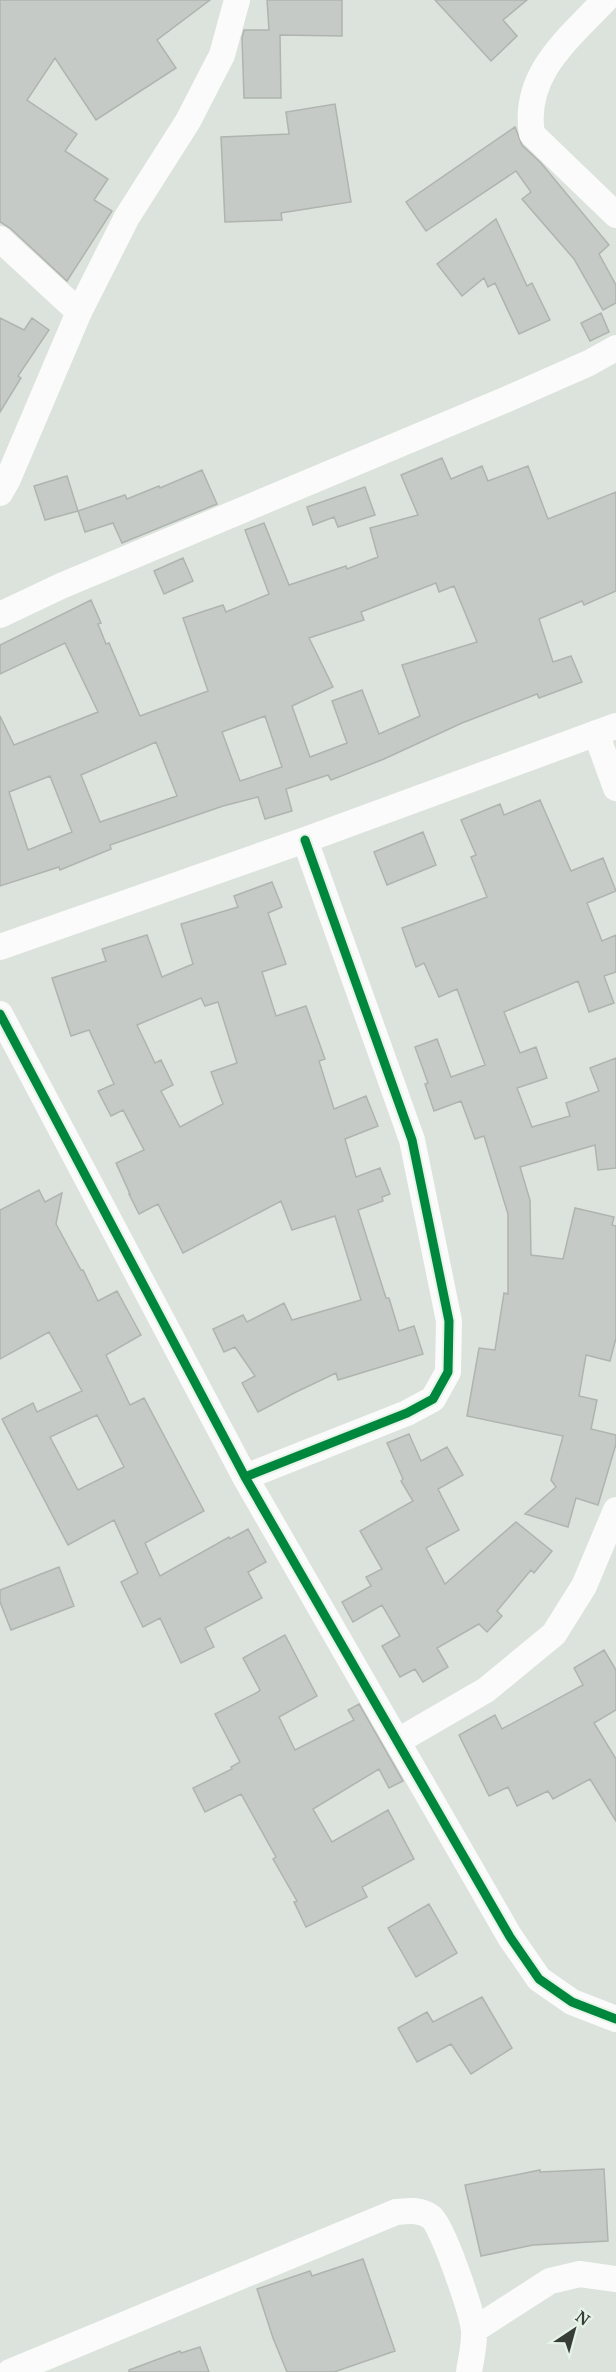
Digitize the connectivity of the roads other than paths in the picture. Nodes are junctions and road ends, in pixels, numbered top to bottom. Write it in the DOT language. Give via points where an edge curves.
graph roads {
  1 [pos="237,0"];
  2 [pos="605,0"];
  3 [pos="616,215"];
  4 [pos="0,239"];
  5 [pos="79,312"];
  6 [pos="616,348"];
  7 [pos="0,493"];
  8 [pos="0,615"];
  9 [pos="606,730"];
  10 [pos="616,788"];
  11 [pos="305,840"];
  12 [pos="0,946"];
  13 [pos="0,1014"];
  14 [pos="245,1477"];
  15 [pos="616,1510"];
  16 [pos="399,1741"];
  17 [pos="616,2019"];
  18 [pos="616,2279"];
  19 [pos="474,2330"];
  20 [pos="10,2372"];
  21 [pos="470,2372"];
  1 -- 5 [label="street" via="222,55 188,121 127,217"];
  2 -- 3 [label="street" via="552,57 535,89 530,116 532,134"];
  4 -- 5 [label="street"];
  5 -- 7 [label="street"];
  6 -- 8 [label="street" via="505,400"];
  9 -- 10 [label="street"];
  9 -- 11 [label="street"];
  11 -- 12 [label="street"];
  11 -- 14 [label="street" via="412,1140 449,1321 448,1372 432,1399 407,1413"];
  13 -- 14 [label="street"];
  14 -- 16 [label="street"];
  15 -- 16 [label="street" via="584,1586 554,1634 486,1690"];
  16 -- 17 [label="street" via="510,1937 539,1979 572,2002"];
  18 -- 19 [label="street" via="580,2274 550,2281"];
  19 -- 20 [label="street" via="442,2231 432,2218 415,2210 396,2212"];
  19 -- 21 [label="street"];
}
